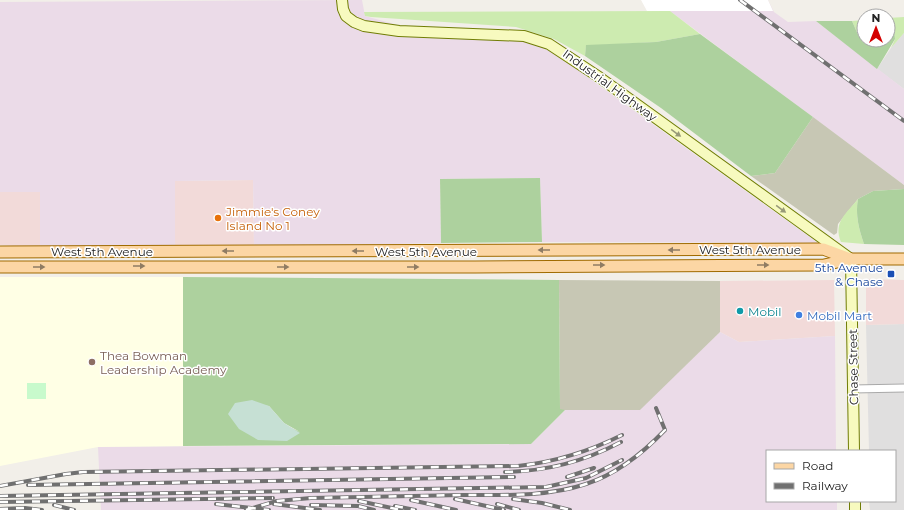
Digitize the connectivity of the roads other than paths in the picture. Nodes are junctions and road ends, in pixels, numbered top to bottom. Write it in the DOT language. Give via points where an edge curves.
graph roads {
  1 [pos="342,0"];
  2 [pos="657,250"];
  3 [pos="99,251"];
  4 [pos="436,251"];
  5 [pos="0,252"];
  6 [pos="851,259"];
  7 [pos="904,259"];
  8 [pos="657,265"];
  9 [pos="100,266"];
  10 [pos="0,267"];
  11 [pos="436,267"];
  12 [pos="904,388"];
  13 [pos="853,389"];
  14 [pos="854,450"];
  1 -- 6 [label="street, Industrial Highway, one-way" via="346,16 364,26 399,31 512,35 537,39 559,50"];
  2 -- 4 [label="main road, West 5th Avenue, one-way"];
  6 -- 2 [label="main road, West 5th Avenue, one-way" via="823,249"];
  2 -- 8 [label="main road"];
  4 -- 3 [label="main road, West 5th Avenue, one-way"];
  3 -- 5 [label="main road, West 5th Avenue"];
  3 -- 9 [label="main road"];
  4 -- 11 [label="main road"];
  6 -- 7 [label="main road, West 5th Avenue"];
  8 -- 6 [label="main road, West 5th Avenue, one-way" via="824,265"];
  6 -- 13 [label="street, Chase Street"];
  11 -- 8 [label="main road, West 5th Avenue, one-way"];
  10 -- 9 [label="main road, West 5th Avenue, one-way"];
  9 -- 11 [label="main road, West 5th Avenue, one-way"];
  12 -- 13 [label="street"];
  13 -- 14 [label="street, Chase Street"];
}
